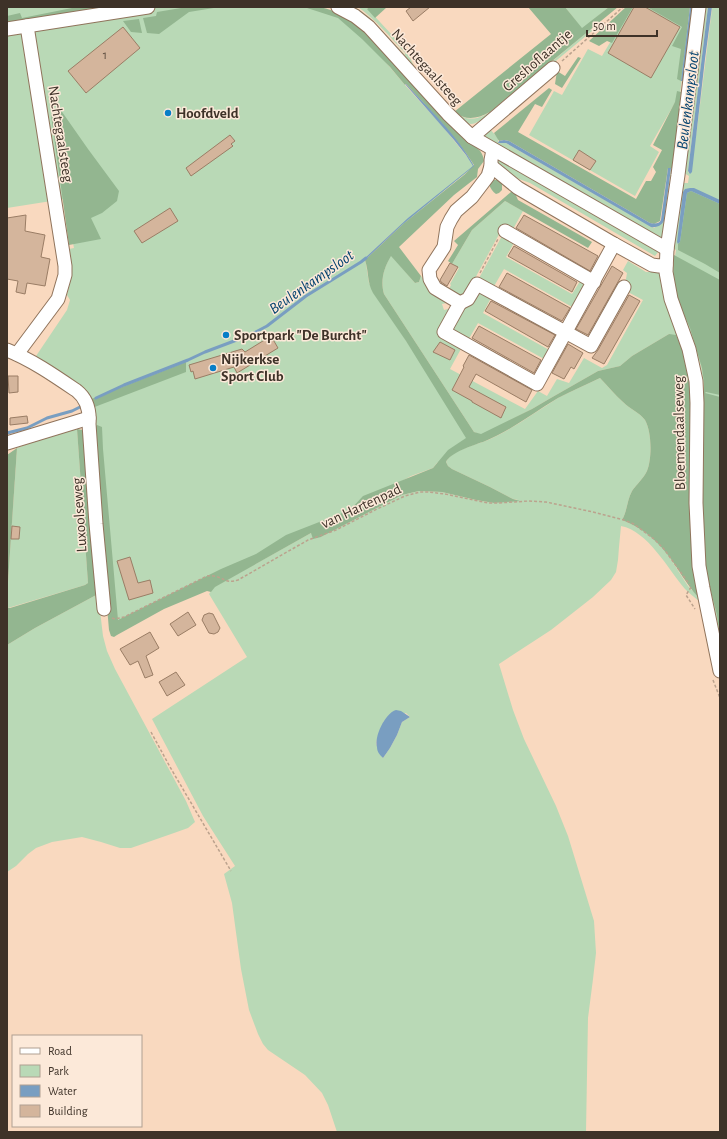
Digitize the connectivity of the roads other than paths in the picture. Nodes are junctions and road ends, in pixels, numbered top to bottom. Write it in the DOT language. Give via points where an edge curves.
graph roads {
  1 [pos="148,7"];
  2 [pos="338,7"];
  3 [pos="699,7"];
  4 [pos="27,26"];
  5 [pos="7,29"];
  6 [pos="553,68"];
  7 [pos="472,137"];
  8 [pos="493,150"];
  9 [pos="491,166"];
  10 [pos="505,231"];
  11 [pos="614,244"];
  12 [pos="667,249"];
  13 [pos="666,265"];
  14 [pos="594,282"];
  15 [pos="624,287"];
  16 [pos="460,303"];
  17 [pos="566,332"];
  18 [pos="12,352"];
  19 [pos="89,418"];
  20 [pos="7,443"];
  21 [pos="104,609"];
  22 [pos="720,671"];
  1 -- 4 [label="street"];
  2 -- 7 [label="street, Nachtegaalsteeg" via="369,27"];
  3 -- 12 [label="street, Bloemendaalseweg"];
  4 -- 5 [label="street"];
  4 -- 18 [label="street, Nachtegaalsteeg" via="65,275 58,299"];
  6 -- 7 [label="street, Greshoflaantje"];
  7 -- 8 [label="street, Nachtegaalsteeg"];
  8 -- 9 [label="street"];
  8 -- 12 [label="street, Nachtegaalsteeg"];
  9 -- 11 [label="street" via="518,188"];
  9 -- 16 [label="street" via="485,181 451,219 444,247 429,270 435,288"];
  10 -- 14 [label="street"];
  11 -- 13 [label="street" via="652,265"];
  11 -- 14 [label="street"];
  12 -- 13 [label="street, Bloemendaalseweg"];
  13 -- 22 [label="street, Bloemendaalseweg" via="667,285 689,349 696,381 699,566"];
  14 -- 17 [label="street"];
  15 -- 17 [label="street" via="591,346"];
  16 -- 17 [label="street" via="468,299 477,284"];
  16 -- 17 [label="street" via="444,332 537,384"];
  18 -- 19 [label="street, Luxoolseweg" via="82,394"];
  19 -- 20 [label="street"];
  19 -- 21 [label="street, Luxoolseweg"];
}
